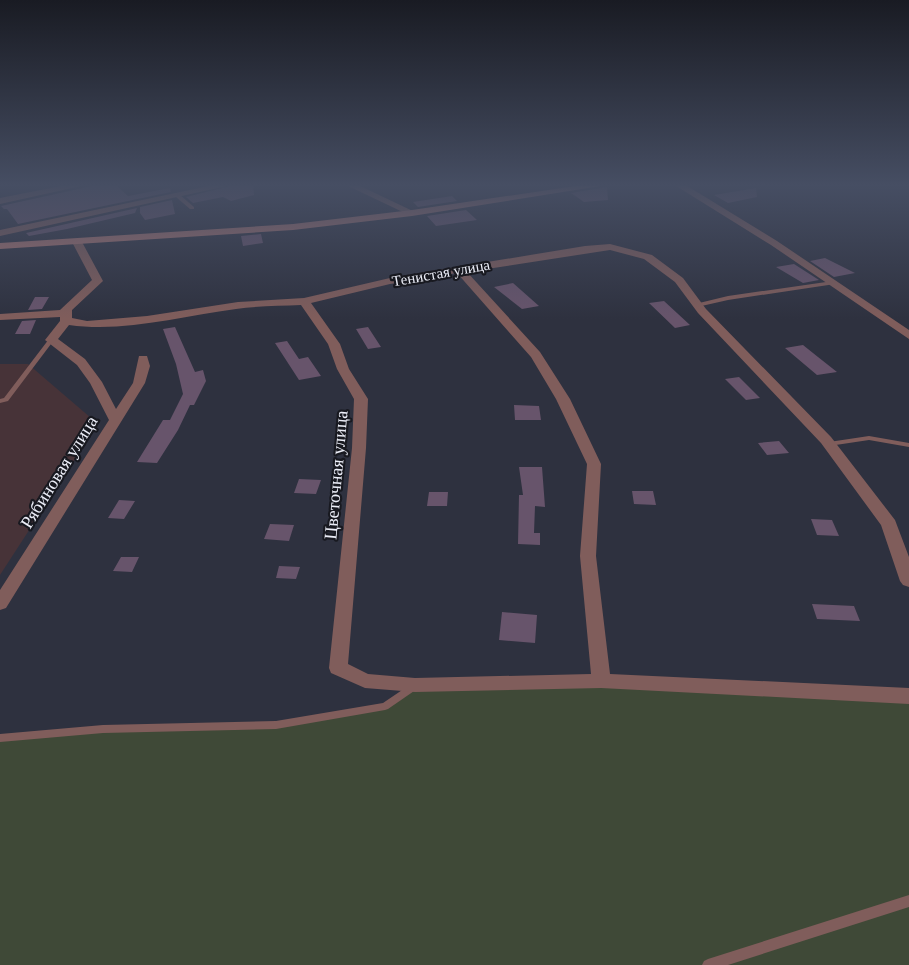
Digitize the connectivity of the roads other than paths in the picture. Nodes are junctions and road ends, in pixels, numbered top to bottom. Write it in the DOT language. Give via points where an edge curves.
graph roads {
  1 [pos="19,229"];
  2 [pos="264,229"];
  3 [pos="751,229"];
  4 [pos="0,233"];
  5 [pos="77,242"];
  6 [pos="0,246"];
  7 [pos="461,270"];
  8 [pos="833,283"];
  9 [pos="304,301"];
  10 [pos="698,305"];
  11 [pos="0,317"];
  12 [pos="66,317"];
  13 [pos="909,334"];
  14 [pos="51,340"];
  15 [pos="143,358"];
  16 [pos="0,401"];
  17 [pos="114,418"];
  18 [pos="829,444"];
  19 [pos="909,445"];
  20 [pos="909,581"];
  21 [pos="0,604"];
  22 [pos="601,681"];
  23 [pos="415,685"];
  24 [pos="909,696"];
  25 [pos="0,738"];
  26 [pos="909,901"];
  27 [pos="708,965"];
  1 -- 4 [label="street"];
  2 -- 5 [label="main road"];
  3 -- 8 [label="street"];
  5 -- 6 [label="main road"];
  5 -- 12 [label="street" via="98,281 66,309"];
  7 -- 9 [label="street, Тенистая улица"];
  7 -- 10 [label="street, Тенистая улица" via="610,247 648,257 679,280"];
  7 -- 22 [label="street" via="536,355 563,399 594,464 588,556"];
  8 -- 10 [label="lane"];
  8 -- 13 [label="street"];
  9 -- 12 [label="street, Тенистая улица" via="87,324"];
  9 -- 23 [label="street, Цветочная улица" via="334,344 361,399 338,668 365,681"];
  10 -- 18 [label="street, Тенистая улица"];
  11 -- 12 [label="street, Тенистая улица"];
  12 -- 14 [label="street"];
  14 -- 16 [label="lane" via="6,400"];
  14 -- 17 [label="street" via="81,362"];
  15 -- 17 [label="street, Рябиновая улица" via="139,383"];
  17 -- 21 [label="street, Рябиновая улица"];
  18 -- 19 [label="lane" via="869,438"];
  18 -- 20 [label="street, Тенистая улица" via="889,524"];
  22 -- 23 [label="street"];
  22 -- 24 [label="street"];
  23 -- 25 [label="lane" via="385,706 276,725 103,729"];
  26 -- 27 [label="lane"];
}
